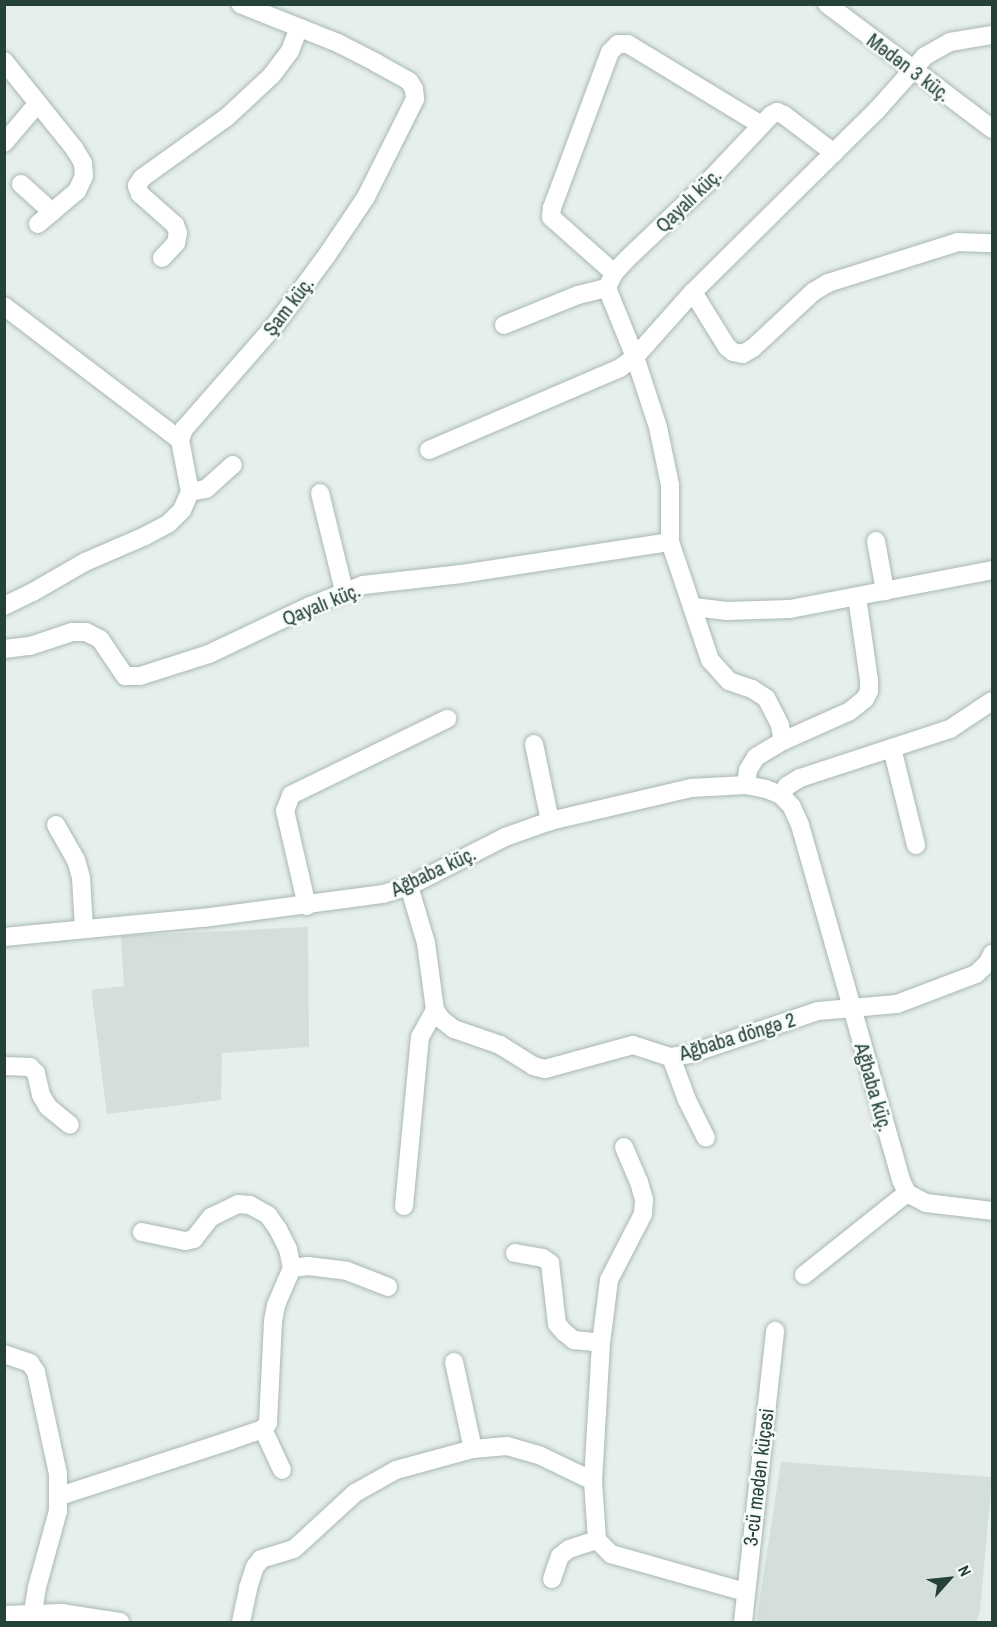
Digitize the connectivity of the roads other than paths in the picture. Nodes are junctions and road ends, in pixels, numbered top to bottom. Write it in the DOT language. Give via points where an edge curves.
graph roads {
  1 [pos="240,4"];
  2 [pos="826,4"];
  3 [pos="299,28"];
  4 [pos="993,34"];
  5 [pos="4,61"];
  6 [pos="913,69"];
  7 [pos="38,103"];
  8 [pos="761,125"];
  9 [pos="993,129"];
  10 [pos="4,143"];
  11 [pos="834,153"];
  12 [pos="21,184"];
  13 [pos="52,212"];
  14 [pos="38,224"];
  15 [pos="993,243"];
  16 [pos="162,258"];
  17 [pos="610,280"];
  18 [pos="693,292"];
  19 [pos="4,306"];
  20 [pos="504,325"];
  21 [pos="635,357"];
  22 [pos="180,440"];
  23 [pos="429,450"];
  24 [pos="233,465"];
  25 [pos="190,492"];
  26 [pos="320,493"];
  27 [pos="670,542"];
  28 [pos="876,542"];
  29 [pos="993,570"];
  30 [pos="344,591"];
  31 [pos="885,591"];
  32 [pos="857,597"];
  33 [pos="4,606"];
  34 [pos="694,607"];
  35 [pos="4,649"];
  36 [pos="993,701"];
  37 [pos="447,719"];
  38 [pos="783,741"];
  39 [pos="534,744"];
  40 [pos="892,748"];
  41 [pos="746,785"];
  42 [pos="781,795"];
  43 [pos="550,821"];
  44 [pos="56,825"];
  45 [pos="916,845"];
  46 [pos="410,886"];
  47 [pos="307,906"];
  48 [pos="84,928"];
  49 [pos="4,937"];
  50 [pos="993,954"];
  51 [pos="852,1007"];
  52 [pos="435,1010"];
  53 [pos="671,1057"];
  54 [pos="4,1066"];
  55 [pos="70,1125"];
  56 [pos="706,1138"];
  57 [pos="624,1147"];
  58 [pos="908,1193"];
  59 [pos="404,1206"];
  60 [pos="993,1211"];
  61 [pos="142,1232"];
  62 [pos="515,1253"];
  63 [pos="292,1268"];
  64 [pos="804,1275"];
  65 [pos="388,1287"];
  66 [pos="775,1331"];
  67 [pos="601,1343"];
  68 [pos="4,1354"];
  69 [pos="454,1362"];
  70 [pos="263,1429"];
  71 [pos="473,1449"];
  72 [pos="282,1470"];
  73 [pos="593,1481"];
  74 [pos="60,1496"];
  75 [pos="597,1540"];
  76 [pos="552,1579"];
  77 [pos="745,1592"];
  78 [pos="33,1613"];
  79 [pos="4,1615"];
  80 [pos="120,1623"];
  81 [pos="241,1623"];
  82 [pos="743,1623"];
  1 -- 3 [label="street, Şam küç."];
  2 -- 6 [label="street, Mədən 3 küç."];
  3 -- 16 [label="street" via="290,51 273,75 227,117 142,178 140,194 174,225 178,234 176,243"];
  3 -- 22 [label="street, Şam küç." via="338,43 409,81 415,99 366,197 333,246 276,324 184,429"];
  4 -- 6 [label="street" via="950,42 925,56"];
  5 -- 7 [label="street"];
  6 -- 9 [label="street, Mədən 3 küç."];
  6 -- 11 [label="street"];
  7 -- 10 [label="street"];
  7 -- 13 [label="street" via="83,163 84,176 77,191"];
  8 -- 11 [label="street, Qayalı küç." via="777,112"];
  8 -- 17 [label="street, Qayalı küç."];
  8 -- 17 [label="street" via="628,44 618,44 610,52 551,217"];
  11 -- 18 [label="street"];
  12 -- 13 [label="street"];
  13 -- 14 [label="street"];
  15 -- 18 [label="street" via="958,242 828,283 743,354 727,347"];
  17 -- 20 [label="street"];
  17 -- 21 [label="street"];
  18 -- 21 [label="street"];
  19 -- 22 [label="street"];
  21 -- 23 [label="street" via="605,375"];
  21 -- 27 [label="street" via="670,484"];
  22 -- 25 [label="street"];
  24 -- 25 [label="street" via="206,489"];
  25 -- 33 [label="street" via="182,510 169,522"];
  26 -- 30 [label="street"];
  27 -- 30 [label="street, Qayalı küç." via="461,574 388,581"];
  27 -- 34 [label="street"];
  28 -- 31 [label="street"];
  29 -- 31 [label="street"];
  30 -- 35 [label="street, Qayalı küç." via="209,654 140,676 125,676 100,639 86,632"];
  31 -- 32 [label="street"];
  32 -- 34 [label="street" via="762,611"];
  32 -- 38 [label="street" via="869,691 865,699 850,711"];
  34 -- 38 [label="street" via="710,660 729,681 766,698"];
  36 -- 40 [label="street" via="950,729"];
  37 -- 47 [label="street" via="291,795 285,811"];
  38 -- 41 [label="street" via="756,757 747,770"];
  39 -- 43 [label="street"];
  40 -- 42 [label="street" via="800,778"];
  40 -- 45 [label="street"];
  41 -- 42 [label="street, Ağbaba küç."];
  41 -- 43 [label="street, Ağbaba küç." via="668,791"];
  42 -- 51 [label="street, Ağbaba küç." via="800,825"];
  43 -- 46 [label="street, Ağbaba küç." via="505,837"];
  44 -- 48 [label="street" via="76,860 81,878"];
  46 -- 47 [label="street, Ağbaba küç."];
  46 -- 52 [label="street" via="426,943"];
  47 -- 48 [label="street, Ağbaba küç."];
  48 -- 49 [label="street, Ağbaba küç."];
  50 -- 51 [label="street, Ağbaba döngə 2" via="976,974 939,990 897,1004"];
  51 -- 53 [label="street, Ağbaba döngə 2" via="818,1011"];
  51 -- 58 [label="street, Ağbaba küç."];
  52 -- 53 [label="street, Ağbaba döngə 2" via="454,1029 500,1045 545,1069 633,1046"];
  52 -- 59 [label="street" via="420,1037"];
  53 -- 56 [label="street"];
  54 -- 55 [label="street" via="30,1067 36,1073 48,1107"];
  57 -- 67 [label="street" via="639,1182 643,1214 609,1280"];
  58 -- 60 [label="street" via="926,1203"];
  58 -- 64 [label="street"];
  61 -- 63 [label="street" via="194,1239 211,1217 238,1204 250,1205 268,1215 278,1229"];
  62 -- 67 [label="street" via="550,1263 557,1324 564,1332 574,1340"];
  63 -- 65 [label="street" via="347,1270"];
  63 -- 70 [label="street" via="273,1321 269,1416"];
  66 -- 77 [label="street, 3-cü mədən küçəsi"];
  67 -- 73 [label="street"];
  68 -- 74 [label="street" via="30,1363 36,1372"];
  69 -- 71 [label="street"];
  70 -- 72 [label="street"];
  70 -- 74 [label="street"];
  71 -- 73 [label="street" via="520,1449"];
  71 -- 81 [label="street" via="379,1478 332,1512 294,1549 261,1560 255,1567"];
  73 -- 75 [label="street"];
  74 -- 78 [label="street"];
  75 -- 76 [label="street" via="560,1556"];
  75 -- 77 [label="street" via="611,1554"];
  77 -- 82 [label="street, 3-cü mədən küçəsi"];
  78 -- 79 [label="street"];
  78 -- 80 [label="street" via="62,1612"];
}
